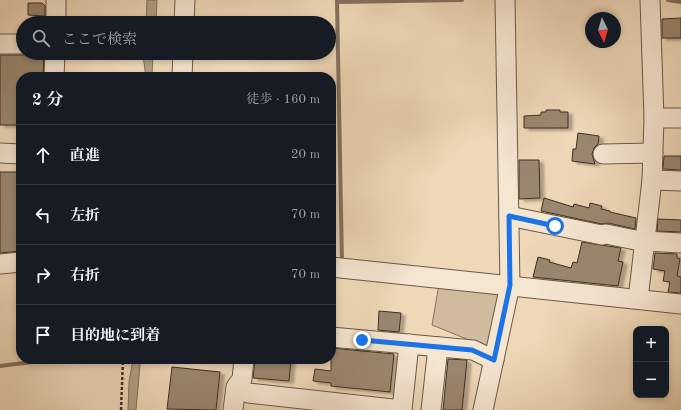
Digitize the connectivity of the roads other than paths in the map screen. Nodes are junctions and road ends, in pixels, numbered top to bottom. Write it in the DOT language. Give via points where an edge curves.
graph roads {
  1 [pos="56,0"];
  2 [pos="185,0"];
  3 [pos="505,0"];
  4 [pos="650,0"];
  5 [pos="56,16"];
  6 [pos="184,16"];
  7 [pos="0,44"];
  8 [pos="16,44"];
  9 [pos="55,60"];
  10 [pos="183,60"];
  11 [pos="54,72"];
  12 [pos="182,72"];
  13 [pos="654,118"];
  14 [pos="681,118"];
  15 [pos="0,153"];
  16 [pos="653,153"];
  17 [pos="16,154"];
  18 [pos="603,154"];
  19 [pos="652,180"];
  20 [pos="681,181"];
  21 [pos="509,216"];
  22 [pos="645,242"];
  23 [pos="681,243"];
  24 [pos="16,262"];
  25 [pos="0,264"];
  26 [pos="336,268"];
  27 [pos="510,285"];
  28 [pos="638,299"];
  29 [pos="681,304"];
  30 [pos="336,337"];
  31 [pos="408,344"];
  32 [pos="438,347"];
  33 [pos="494,360"];
  34 [pos="244,364"];
  35 [pos="248,393"];
  36 [pos="403,405"];
  37 [pos="233,410"];
  38 [pos="422,410"];
  39 [pos="431,410"];
  40 [pos="483,410"];
  1 -- 5 [label="street"];
  2 -- 6 [label="street"];
  3 -- 21 [label="street"];
  4 -- 13 [label="street"];
  7 -- 8 [label="street"];
  9 -- 11 [label="street"];
  10 -- 12 [label="street"];
  13 -- 14 [label="street"];
  13 -- 16 [label="street"];
  15 -- 17 [label="street"];
  16 -- 18 [label="street"];
  16 -- 19 [label="street"];
  19 -- 20 [label="street"];
  19 -- 22 [label="street"];
  21 -- 22 [label="street" via="602,236 606,234"];
  21 -- 27 [label="street"];
  22 -- 23 [label="street"];
  22 -- 28 [label="street"];
  24 -- 25 [label="street"];
  26 -- 27 [label="street"];
  27 -- 28 [label="street"];
  27 -- 33 [label="street"];
  28 -- 29 [label="street"];
  30 -- 31 [label="street"];
  31 -- 32 [label="street"];
  31 -- 36 [label="street"];
  32 -- 33 [label="street" via="472,350"];
  32 -- 39 [label="street"];
  33 -- 40 [label="street"];
  34 -- 37 [label="street" via="242,379 236,387"];
  35 -- 36 [label="street"];
  36 -- 38 [label="street"];
}
